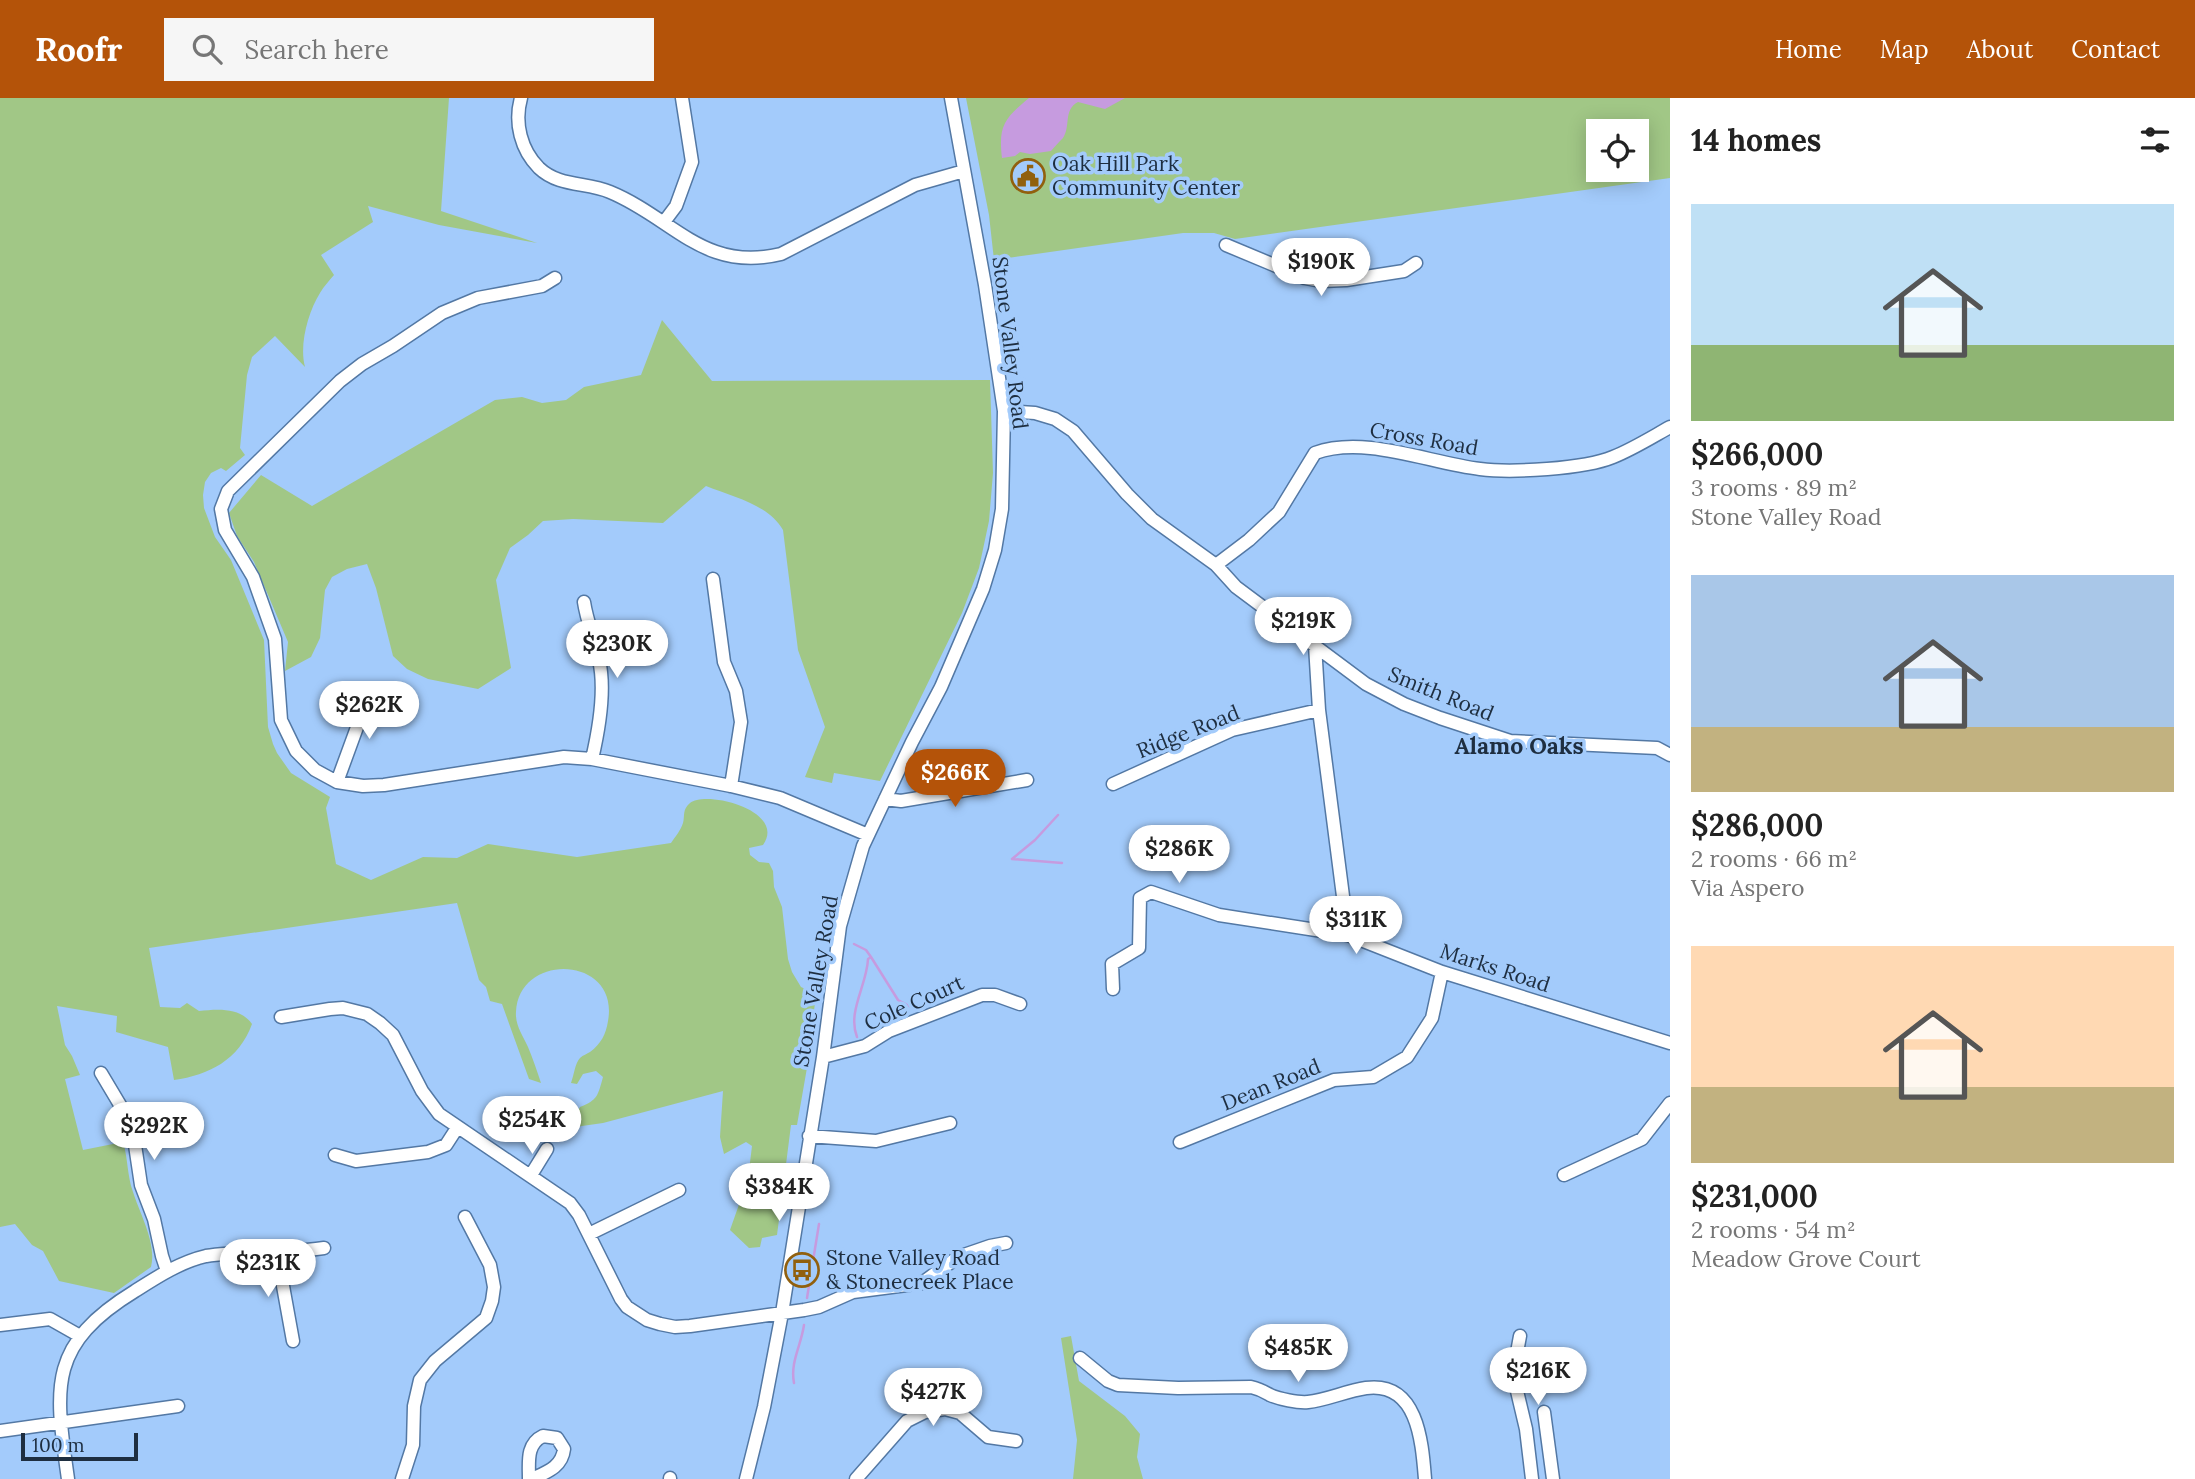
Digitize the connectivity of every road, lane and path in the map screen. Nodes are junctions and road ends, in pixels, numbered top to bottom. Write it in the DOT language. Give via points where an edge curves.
graph roads {
  1 [pos="521,98"];
  2 [pos="682,98"];
  3 [pos="951,98"];
  4 [pos="964,171"];
  5 [pos="664,222"];
  6 [pos="1226,245"];
  7 [pos="1416,263"];
  8 [pos="555,278"];
  9 [pos="1004,411"];
  10 [pos="1670,427"];
  11 [pos="1216,565"];
  12 [pos="713,579"];
  13 [pos="584,601"];
  14 [pos="1315,645"];
  15 [pos="371,689"];
  16 [pos="1319,710"];
  17 [pos="1670,754"];
  18 [pos="592,759"];
  19 [pos="1027,780"];
  20 [pos="337,782"];
  21 [pos="1113,784"];
  22 [pos="731,786"];
  23 [pos="885,799"];
  24 [pos="868,835"];
  25 [pos="1348,934"];
  26 [pos="1442,972"];
  27 [pos="1112,989"];
  28 [pos="1020,1003"];
  29 [pos="281,1017"];
  30 [pos="1670,1043"];
  31 [pos="823,1057"];
  32 [pos="101,1073"];
  33 [pos="1670,1102"];
  34 [pos="950,1123"];
  35 [pos="457,1128"];
  36 [pos="809,1136"];
  37 [pos="1180,1142"];
  38 [pos="547,1149"];
  39 [pos="335,1155"];
  40 [pos="531,1175"];
  41 [pos="1564,1175"];
  42 [pos="679,1190"];
  43 [pos="465,1217"];
  44 [pos="589,1234"];
  45 [pos="1006,1243"];
  46 [pos="324,1248"];
  47 [pos="277,1252"];
  48 [pos="167,1271"];
  49 [pos="782,1313"];
  50 [pos="0,1325"];
  51 [pos="79,1336"];
  52 [pos="1520,1336"];
  53 [pos="293,1341"];
  54 [pos="1080,1358"];
  55 [pos="177,1406"];
  56 [pos="1544,1412"];
  57 [pos="60,1422"];
  58 [pos="0,1431"];
  59 [pos="1016,1441"];
  60 [pos="68,1479"];
  61 [pos="402,1479"];
  62 [pos="747,1479"];
  63 [pos="856,1479"];
  64 [pos="1425,1479"];
  65 [pos="1532,1479"];
  66 [pos="1553,1479"];
  1 -- 5 [label="street" via="519,130 527,154 541,170 560,181 609,191"];
  2 -- 5 [label="street" via="692,162 676,206"];
  3 -- 4 [label="street, Stone Valley Road"];
  4 -- 5 [label="street" via="915,185 812,240 767,258 726,257 694,244"];
  4 -- 9 [label="street, Stone Valley Road"];
  6 -- 7 [label="street" via="1321,281 1404,271"];
  8 -- 20 [label="street" via="541,286 478,298 442,313 362,364 340,380 228,491 221,509 225,530 253,577 275,639 281,720 296,751 315,770"];
  9 -- 11 [label="street, Smith Road" via="1035,413 1073,430 1152,519"];
  9 -- 23 [label="street, Stone Valley Road" via="1002,509 995,550 941,687"];
  10 -- 11 [label="street, Cross Road" via="1612,458 1524,471 1479,469 1356,446 1321,451 1315,453 1279,512"];
  11 -- 14 [label="street, Smith Road" via="1236,587"];
  12 -- 22 [label="street" via="724,662 736,691 741,722"];
  13 -- 18 [label="street" via="600,663 599,728"];
  14 -- 16 [label="street"];
  14 -- 17 [label="street, Smith Road" via="1366,684 1404,704 1510,741 1657,748"];
  15 -- 20 [label="street"];
  16 -- 21 [label="street, Ridge Road" via="1232,730"];
  16 -- 25 [label="street"];
  18 -- 20 [label="street" via="554,758 384,785"];
  18 -- 22 [label="street"];
  19 -- 23 [label="street" via="901,801"];
  22 -- 24 [label="street" via="780,798"];
  23 -- 24 [label="street, Stone Valley Road"];
  24 -- 31 [label="street, Stone Valley Road" via="840,926"];
  25 -- 26 [label="street, Marks Road"];
  25 -- 27 [label="street, Marks Road" via="1219,915 1151,892 1140,898 1139,948 1112,964"];
  26 -- 30 [label="street, Marks Road"];
  26 -- 37 [label="street, Dean Road" via="1432,1018 1407,1057 1373,1077 1334,1080"];
  28 -- 31 [label="street, Cole Court" via="982,995 889,1031 865,1046"];
  29 -- 35 [label="street" via="342,1008 367,1014 393,1035 428,1101"];
  31 -- 36 [label="street, Stone Valley Road"];
  32 -- 48 [label="street" via="132,1125 141,1185"];
  33 -- 41 [label="street" via="1642,1139"];
  34 -- 36 [label="street" via="876,1141"];
  35 -- 39 [label="street" via="446,1145 428,1152 356,1161"];
  35 -- 40 [label="street"];
  36 -- 49 [label="street, Stone Valley Road"];
  38 -- 40 [label="street"];
  40 -- 44 [label="street" via="570,1203"];
  42 -- 44 [label="street"];
  43 -- 61 [label="street" via="490,1265 492,1301 486,1318 435,1361 420,1380 413,1445"];
  44 -- 49 [label="street" via="621,1300 647,1320 675,1327"];
  45 -- 49 [label="street" via="958,1256 922,1283 853,1292 819,1307"];
  46 -- 47 [label="street"];
  47 -- 48 [label="street" via="208,1256"];
  47 -- 53 [label="street"];
  48 -- 51 [label="street" via="103,1312"];
  49 -- 62 [label="street, Stone Valley Road"];
  50 -- 51 [label="street" via="50,1319"];
  51 -- 57 [label="street" via="63,1372"];
  52 -- 65 [label="street" via="1513,1374"];
  54 -- 64 [label="street" via="1108,1381 1128,1387 1251,1387 1306,1402 1382,1388 1396,1393 1409,1406 1418,1426"];
  55 -- 57 [label="street"];
  56 -- 66 [label="street"];
  57 -- 58 [label="street"];
  57 -- 60 [label="street"];
  59 -- 63 [label="street" via="988,1437 960,1413 945,1409 926,1412 907,1421"];
}
